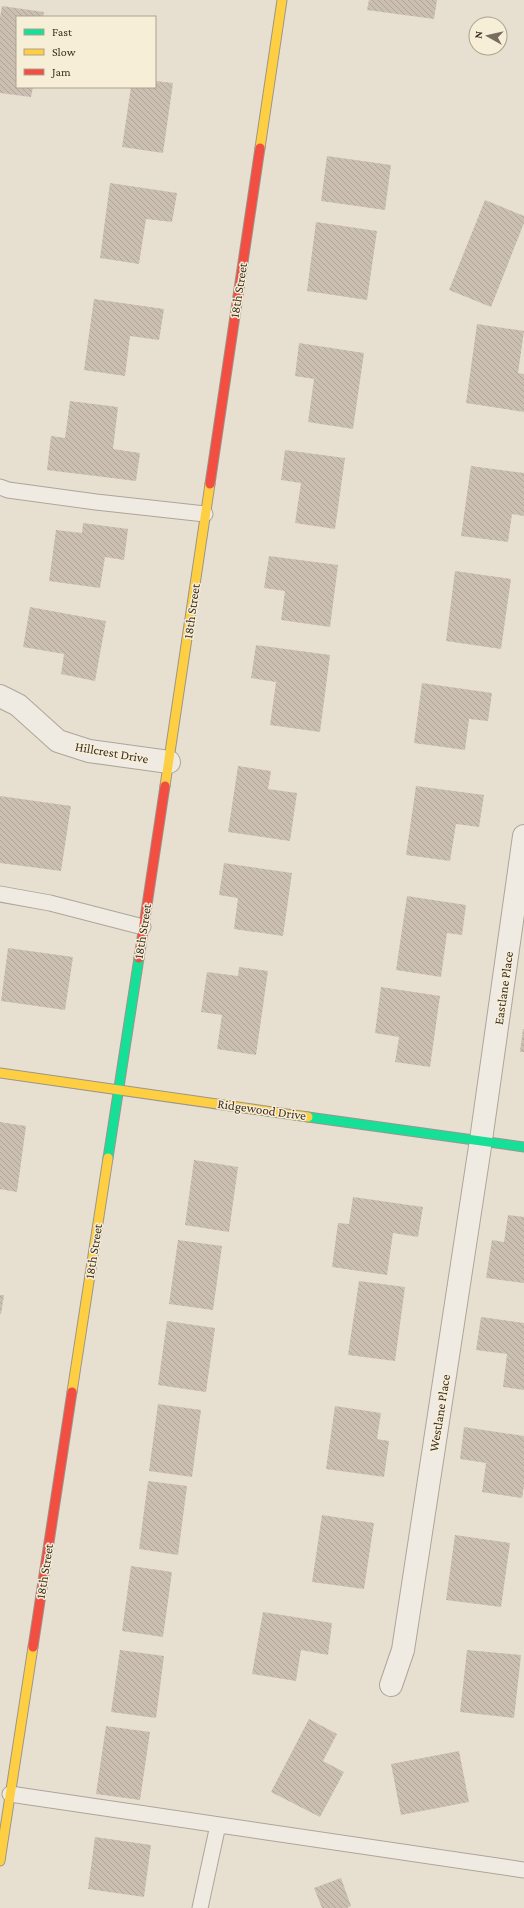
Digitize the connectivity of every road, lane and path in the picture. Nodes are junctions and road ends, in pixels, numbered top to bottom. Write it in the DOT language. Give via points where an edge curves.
graph roads {
  1 [pos="282,0"];
  2 [pos="0,487"];
  3 [pos="205,514"];
  4 [pos="0,696"];
  5 [pos="168,762"];
  6 [pos="524,836"];
  7 [pos="0,894"];
  8 [pos="143,927"];
  9 [pos="0,1073"];
  10 [pos="118,1089"];
  11 [pos="481,1140"];
  12 [pos="524,1147"];
  13 [pos="391,1685"];
  14 [pos="10,1794"];
  15 [pos="218,1825"];
  16 [pos="3,1827"];
  17 [pos="0,1861"];
  18 [pos="524,1870"];
  19 [pos="200,1908"];
  1 -- 3 [label="street, 18th Street"];
  2 -- 3 [label="lane" via="96,502"];
  3 -- 5 [label="street, 18th Street"];
  4 -- 5 [label="street, Hillcrest Drive" via="18,705 58,740 89,750"];
  5 -- 8 [label="street, 18th Street"];
  6 -- 11 [label="street, Eastlane Place"];
  7 -- 8 [label="lane" via="50,903"];
  8 -- 10 [label="street, 18th Street"];
  9 -- 10 [label="street, Ridgewood Drive"];
  10 -- 11 [label="street, Ridgewood Drive"];
  10 -- 14 [label="street, 18th Street"];
  11 -- 12 [label="street, Ridgewood Drive"];
  11 -- 13 [label="street, Westlane Place" via="403,1650"];
  14 -- 15 [label="lane"];
  14 -- 16 [label="street, 18th Street"];
  15 -- 18 [label="lane"];
  15 -- 19 [label="lane"];
  16 -- 17 [label="street, 18th Street"];
}
